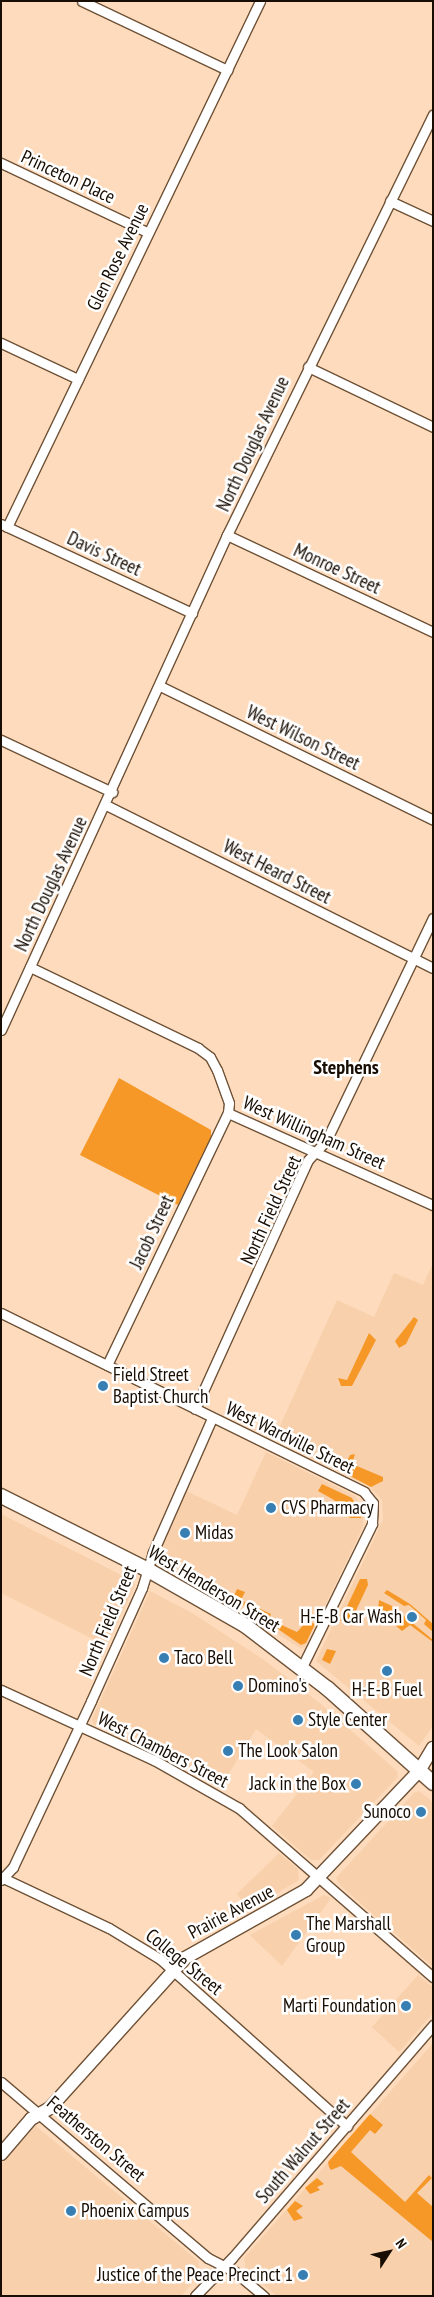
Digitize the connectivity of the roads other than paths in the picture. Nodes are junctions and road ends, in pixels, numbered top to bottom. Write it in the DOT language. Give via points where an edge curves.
graph roads {
  1 [pos="82,1"];
  2 [pos="260,1"];
  3 [pos="227,70"];
  4 [pos="433,115"];
  5 [pos="1,163"];
  6 [pos="390,201"];
  7 [pos="433,221"];
  8 [pos="147,232"];
  9 [pos="1,343"];
  10 [pos="308,367"];
  11 [pos="78,379"];
  12 [pos="433,427"];
  13 [pos="4,526"];
  14 [pos="227,536"];
  15 [pos="192,613"];
  16 [pos="433,632"];
  17 [pos="160,686"];
  18 [pos="1,740"];
  19 [pos="112,792"];
  20 [pos="106,805"];
  21 [pos="433,820"];
  22 [pos="433,918"];
  23 [pos="413,958"];
  24 [pos="30,967"];
  25 [pos="433,968"];
  26 [pos="1,1030"];
  27 [pos="228,1113"];
  28 [pos="317,1152"];
  29 [pos="433,1205"];
  30 [pos="1,1312"];
  31 [pos="107,1365"];
  32 [pos="195,1410"];
  33 [pos="212,1418"];
  34 [pos="1,1496"];
  35 [pos="148,1570"];
  36 [pos="302,1667"];
  37 [pos="1,1690"];
  38 [pos="80,1726"];
  39 [pos="433,1748"];
  40 [pos="419,1771"];
  41 [pos="433,1782"];
  42 [pos="320,1877"];
  43 [pos="2,1878"];
  44 [pos="173,1970"];
  45 [pos="433,1977"];
  46 [pos="433,2025"];
  47 [pos="1,2082"];
  48 [pos="40,2114"];
  49 [pos="347,2126"];
  50 [pos="1,2154"];
  51 [pos="223,2266"];
  52 [pos="194,2296"];
  53 [pos="264,2296"];
  1 -- 3 [label="street"];
  2 -- 3 [label="street, Glen Rose Avenue"];
  3 -- 8 [label="street, Glen Rose Avenue"];
  4 -- 6 [label="street, North Douglas Avenue"];
  5 -- 8 [label="street, Princeton Place"];
  6 -- 7 [label="street"];
  6 -- 10 [label="street, North Douglas Avenue"];
  8 -- 11 [label="street, Glen Rose Avenue"];
  9 -- 11 [label="street"];
  10 -- 12 [label="street"];
  10 -- 14 [label="street, North Douglas Avenue"];
  11 -- 13 [label="street, Glen Rose Avenue"];
  13 -- 15 [label="street, Davis Street"];
  14 -- 15 [label="street, North Douglas Avenue"];
  14 -- 16 [label="street, Monroe Street"];
  15 -- 17 [label="street, North Douglas Avenue"];
  17 -- 19 [label="street, North Douglas Avenue"];
  17 -- 21 [label="street, West Wilson Street"];
  18 -- 19 [label="street"];
  19 -- 20 [label="street, North Douglas Avenue"];
  20 -- 23 [label="street, West Heard Street"];
  20 -- 24 [label="street, North Douglas Avenue"];
  22 -- 23 [label="street, North Field Street"];
  23 -- 25 [label="street, West Heard Street"];
  23 -- 28 [label="street, North Field Street" via="326,1141"];
  24 -- 26 [label="street, North Douglas Avenue"];
  24 -- 27 [label="street, West Willingham Street" via="198,1048 210,1057 217,1070 229,1103"];
  27 -- 28 [label="street, West Willingham Street"];
  27 -- 31 [label="street, Jacob Street"];
  28 -- 29 [label="street, West Willingham Street"];
  28 -- 32 [label="street, North Field Street" via="308,1160"];
  30 -- 31 [label="street, West Wardville Street"];
  31 -- 32 [label="street, West Wardville Street"];
  32 -- 33 [label="street, West Wardville Street"];
  33 -- 35 [label="street, North Field Street" via="152,1552"];
  33 -- 36 [label="street, West Wardville Street" via="364,1492 373,1503 372,1524"];
  34 -- 35 [label="main road, West Henderson Street"];
  35 -- 36 [label="main road, West Henderson Street" via="233,1619"];
  35 -- 38 [label="street, North Field Street"];
  36 -- 40 [label="main road, West Henderson Street"];
  37 -- 38 [label="street, West Chambers Street"];
  38 -- 42 [label="street, West Chambers Street" via="188,1777 239,1808"];
  38 -- 43 [label="street, North Field Street" via="14,1868"];
  39 -- 40 [label="street, Prairie Avenue"];
  40 -- 41 [label="main road, West Henderson Street"];
  40 -- 42 [label="street, Prairie Avenue"];
  42 -- 44 [label="street, Prairie Avenue" via="294,1900 198,1949"];
  42 -- 45 [label="street, West Chambers Street"];
  43 -- 44 [label="street, College Street" via="109,1928 146,1949"];
  44 -- 48 [label="street, Prairie Avenue" via="50,2108"];
  44 -- 49 [label="street, College Street"];
  46 -- 49 [label="street, South Walnut Street"];
  47 -- 48 [label="street, Featherston Street"];
  48 -- 50 [label="street, Prairie Avenue" via="31,2119"];
  48 -- 51 [label="street, Featherston Street" via="208,2258"];
  49 -- 51 [label="street, South Walnut Street"];
  51 -- 52 [label="street, South Walnut Street"];
  51 -- 53 [label="street, Featherston Street"];
}
